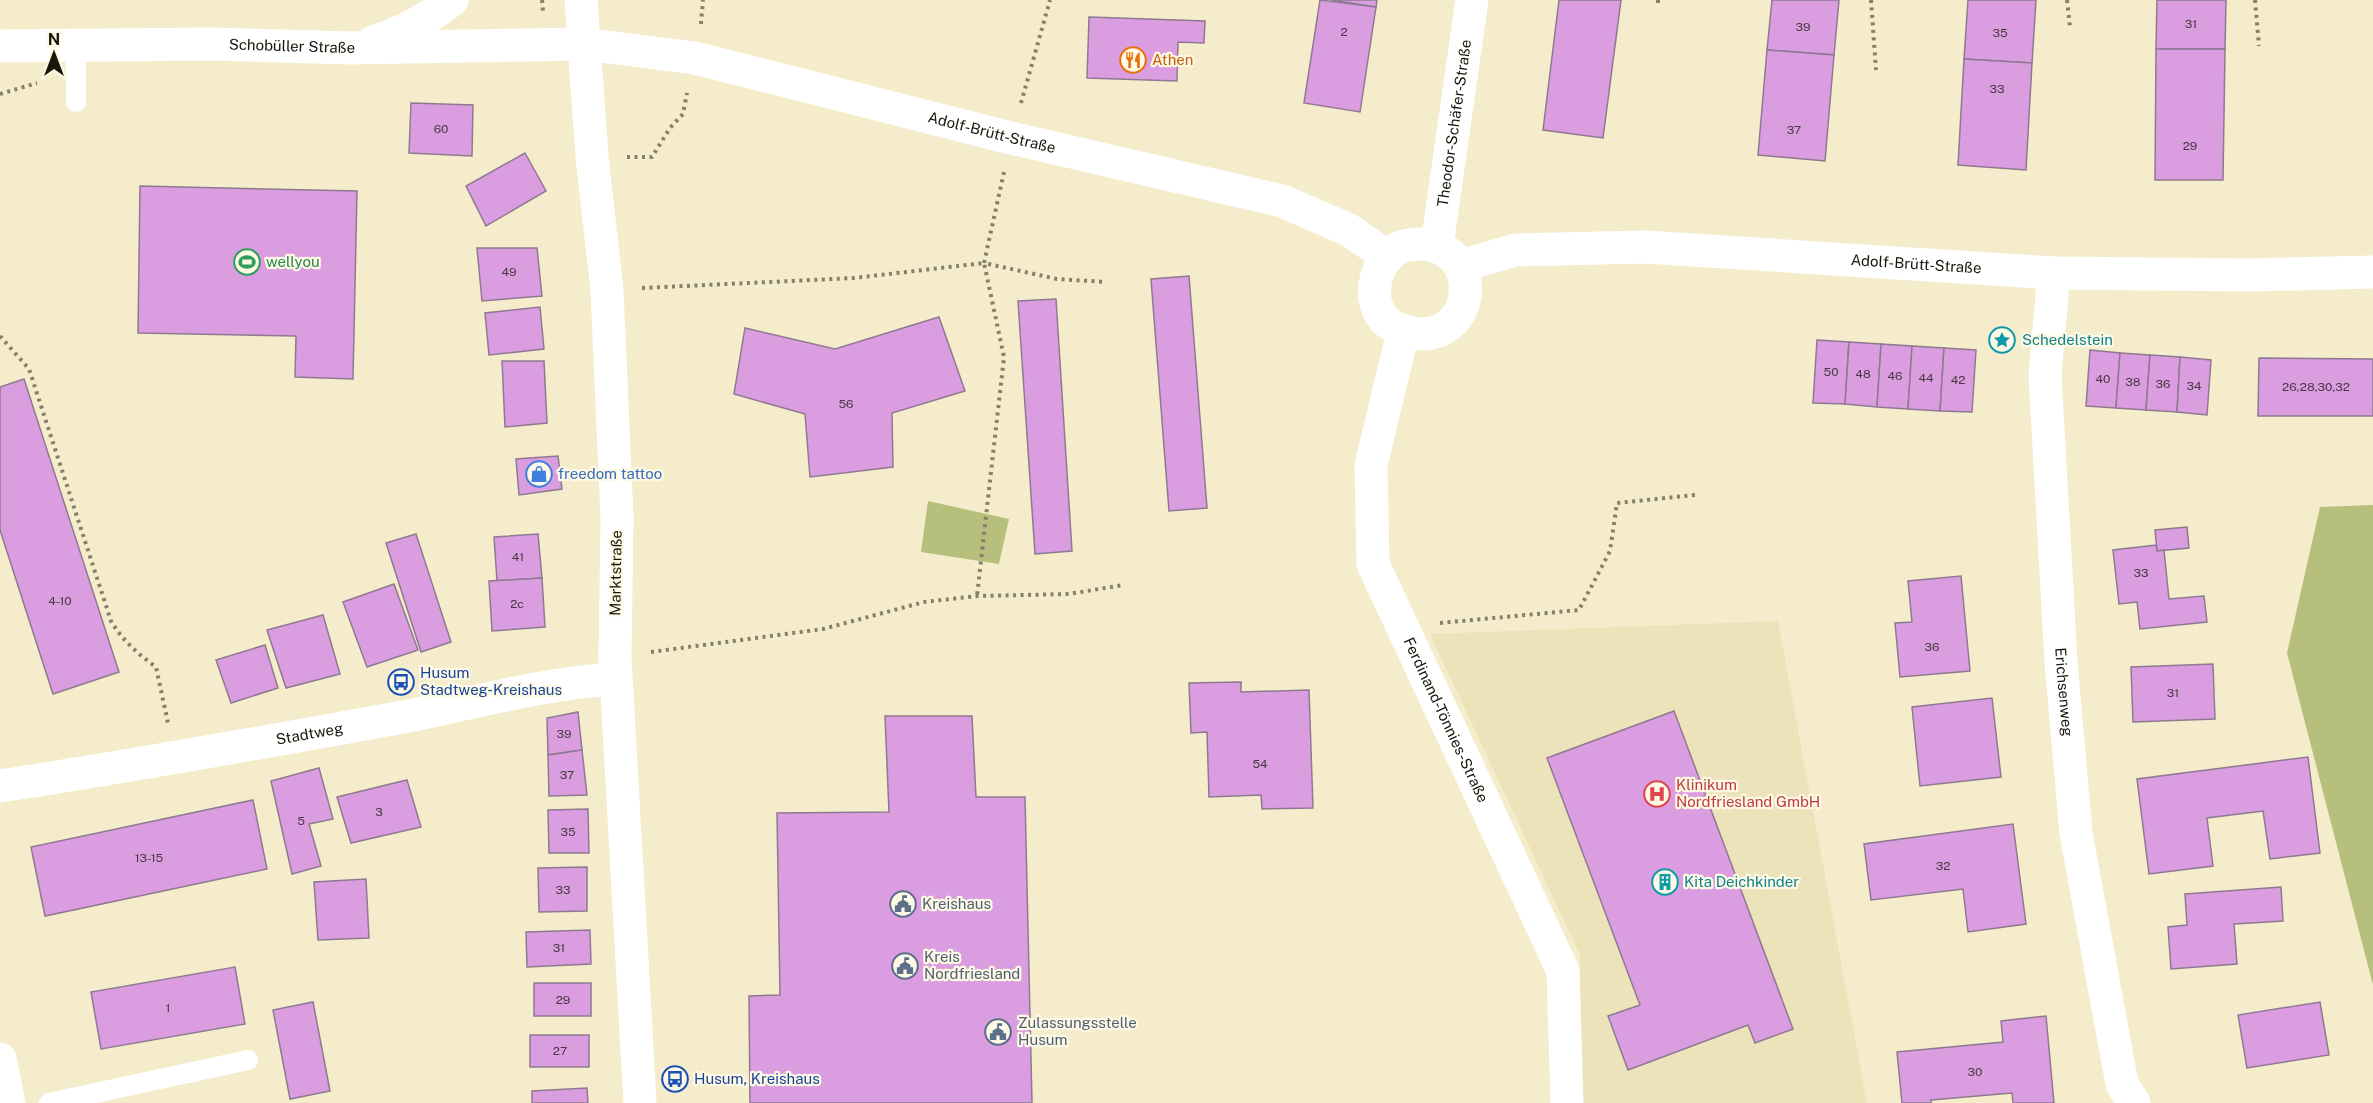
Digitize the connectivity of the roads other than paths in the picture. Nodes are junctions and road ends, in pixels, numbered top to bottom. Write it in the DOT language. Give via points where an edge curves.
graph roads {
  1 [pos="452,0"];
  2 [pos="581,0"];
  3 [pos="1472,0"];
  4 [pos="584,44"];
  5 [pos="0,46"];
  6 [pos="74,46"];
  7 [pos="351,48"];
  8 [pos="76,102"];
  9 [pos="1449,256"];
  10 [pos="1388,257"];
  11 [pos="2373,272"];
  12 [pos="2054,273"];
  13 [pos="1403,332"];
  14 [pos="615,668"];
  15 [pos="0,786"];
  16 [pos="0,1059"];
  17 [pos="248,1060"];
  18 [pos="9,1103"];
  19 [pos="49,1103"];
  20 [pos="640,1103"];
  21 [pos="1567,1103"];
  22 [pos="2133,1103"];
  1 -- 7 [label="street" via="431,16 391,36"];
  2 -- 4 [label="street, Marktstraße"];
  3 -- 9 [label="street, Theodor-Schäfer-Straße"];
  4 -- 7 [label="street, Schobüller Straße"];
  4 -- 10 [label="street, Adolf-Brütt-Straße" via="695,58 1282,201 1349,230"];
  4 -- 14 [label="street, Marktstraße" via="607,290 617,518"];
  5 -- 6 [label="street, Schobüller Straße"];
  6 -- 7 [label="street, Schobüller Straße"];
  6 -- 8 [label="lane"];
  9 -- 10 [label="street, Adolf-Brütt-Straße" via="1410,245 1400,247"];
  9 -- 12 [label="street, Adolf-Brütt-Straße" via="1645,247"];
  9 -- 13 [label="street" via="1466,286 1462,309 1446,328 1422,334"];
  10 -- 13 [label="street" via="1378,268 1375,298 1383,318"];
  11 -- 12 [label="street, Adolf-Brütt-Straße"];
  12 -- 22 [label="street, Erichsenweg" via="2045,375 2061,662 2076,833 2122,1084"];
  13 -- 21 [label="street, Ferdinand-Tönnies-Straße" via="1371,465 1373,564 1563,971"];
  14 -- 15 [label="street, Stadtweg" via="573,682 414,715 176,759"];
  14 -- 20 [label="street, Marktstraße"];
  16 -- 18 [label="street"];
  17 -- 19 [label="lane"];
}
